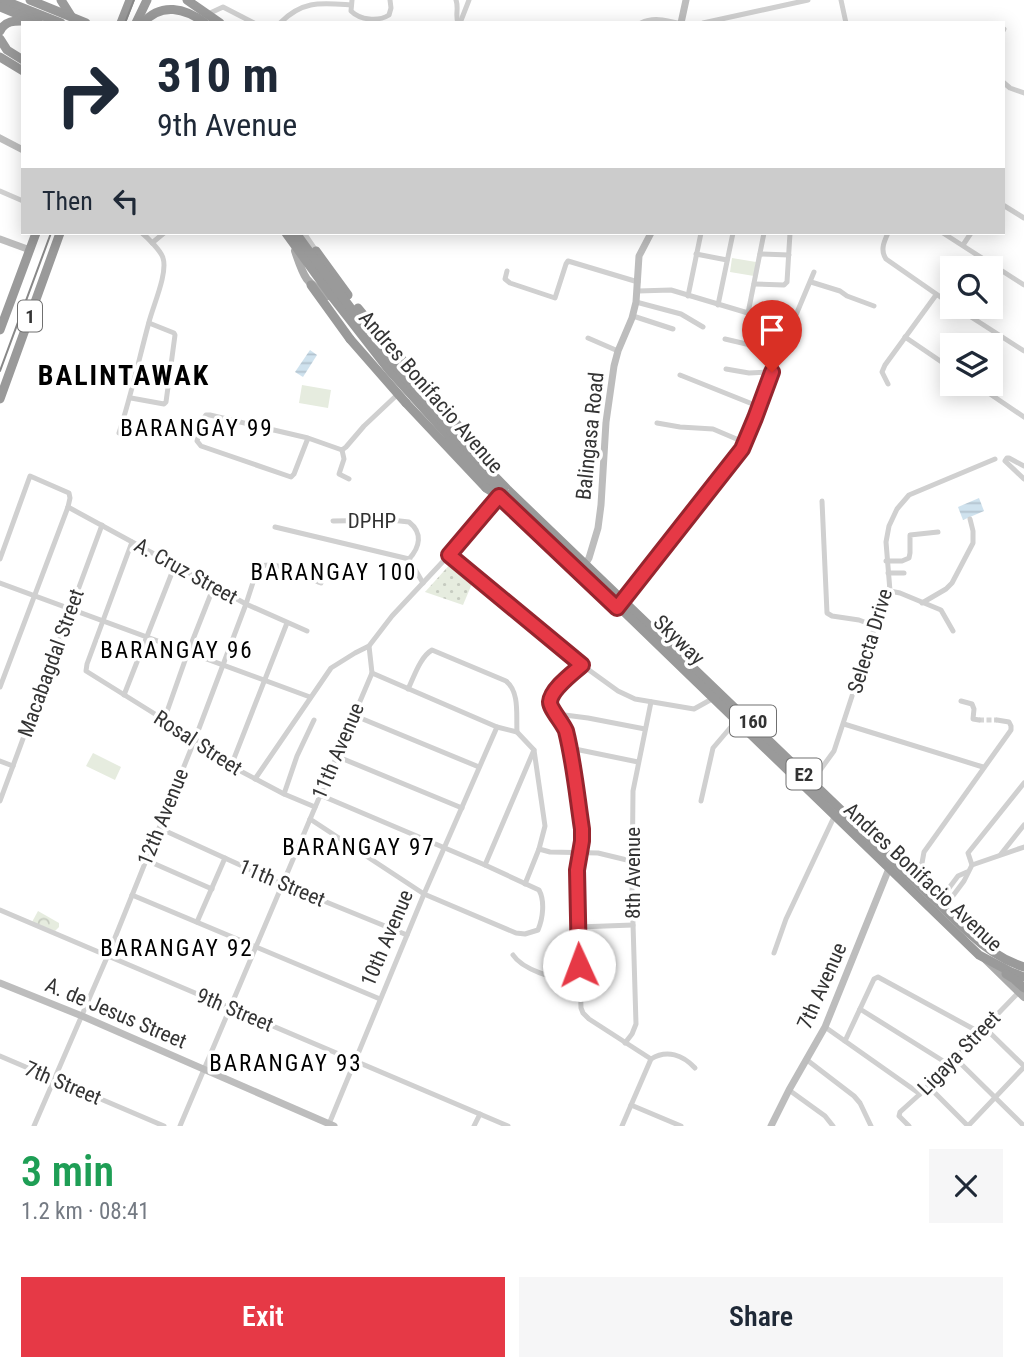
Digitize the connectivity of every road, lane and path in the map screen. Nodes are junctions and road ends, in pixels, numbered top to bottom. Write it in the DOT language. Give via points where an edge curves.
graph roads {
  1 [pos="3,0"];
  2 [pos="10,0"];
  3 [pos="30,0"];
  4 [pos="61,0"];
  5 [pos="130,0"];
  6 [pos="147,0"];
  7 [pos="187,0"];
  8 [pos="456,0"];
  9 [pos="469,0"];
  10 [pos="686,0"];
  11 [pos="808,0"];
  12 [pos="841,0"];
  13 [pos="392,1"];
  14 [pos="351,2"];
  15 [pos="0,10"];
  16 [pos="207,18"];
  17 [pos="70,20"];
  18 [pos="28,21"];
  19 [pos="33,21"];
  20 [pos="56,21"];
  21 [pos="122,21"];
  22 [pos="137,21"];
  23 [pos="143,21"];
  24 [pos="145,21"];
  25 [pos="250,21"];
  26 [pos="282,21"];
  27 [pos="458,21"];
  28 [pos="460,21"];
  29 [pos="646,21"];
  30 [pos="668,21"];
  31 [pos="680,21"];
  32 [pos="711,21"];
  33 [pos="846,21"];
  34 [pos="21,22"];
  35 [pos="0,31"];
  36 [pos="0,39"];
  37 [pos="0,57"];
  38 [pos="21,59"];
  39 [pos="21,70"];
  40 [pos="1005,84"];
  41 [pos="1024,93"];
  42 [pos="0,138"];
  43 [pos="21,149"];
  44 [pos="0,191"];
  45 [pos="21,200"];
  46 [pos="1005,206"];
  47 [pos="1023,215"];
  48 [pos="35,235"];
  49 [pos="59,235"];
  50 [pos="144,235"];
  51 [pos="162,235"];
  52 [pos="285,235"];
  53 [pos="286,235"];
  54 [pos="297,235"];
  55 [pos="297,235"];
  56 [pos="305,235"];
  57 [pos="650,235"];
  58 [pos="701,235"];
  59 [pos="733,235"];
  60 [pos="764,235"];
  61 [pos="790,235"];
  62 [pos="888,235"];
  63 [pos="946,235"];
  64 [pos="970,235"];
  65 [pos="0,239"];
  66 [pos="152,243"];
  67 [pos="962,245"];
  68 [pos="30,250"];
  69 [pos="295,251"];
  70 [pos="316,251"];
  71 [pos="696,254"];
  72 [pos="760,254"];
  73 [pos="789,255"];
  74 [pos="727,260"];
  75 [pos="507,271"];
  76 [pos="814,272"];
  77 [pos="638,282"];
  78 [pos="811,282"];
  79 [pos="754,284"];
  80 [pos="311,285"];
  81 [pos="1024,285"];
  82 [pos="638,291"];
  83 [pos="936,295"];
  84 [pos="328,296"];
  85 [pos="688,296"];
  86 [pos="940,298"];
  87 [pos="636,302"];
  88 [pos="718,305"];
  89 [pos="874,306"];
  90 [pos="748,313"];
  91 [pos="633,316"];
  92 [pos="2,317"];
  93 [pos="974,319"];
  94 [pos="149,323"];
  95 [pos="703,327"];
  96 [pos="673,329"];
  97 [pos="0,330"];
  98 [pos="769,332"];
  99 [pos="905,337"];
  100 [pos="588,338"];
  101 [pos="725,339"];
  102 [pos="784,345"];
  103 [pos="618,351"];
  104 [pos="1024,351"];
  105 [pos="940,361"];
  106 [pos="726,369"];
  107 [pos="772,372"];
  108 [pos="680,375"];
  109 [pos="888,384"];
  110 [pos="400,391"];
  111 [pos="994,396"];
  112 [pos="131,398"];
  113 [pos="0,399"];
  114 [pos="760,407"];
  115 [pos="1024,416"];
  116 [pos="657,423"];
  117 [pos="119,433"];
  118 [pos="308,438"];
  119 [pos="746,443"];
  120 [pos="342,450"];
  121 [pos="995,459"];
  122 [pos="481,461"];
  123 [pos="1024,466"];
  124 [pos="349,479"];
  125 [pos="1024,479"];
  126 [pos="503,493"];
  127 [pos="822,501"];
  128 [pos="508,502"];
  129 [pos="68,507"];
  130 [pos="970,519"];
  131 [pos="333,521"];
  132 [pos="102,525"];
  133 [pos="275,527"];
  134 [pos="938,532"];
  135 [pos="132,542"];
  136 [pos="449,555"];
  137 [pos="0,559"];
  138 [pos="409,559"];
  139 [pos="886,561"];
  140 [pos="586,563"];
  141 [pos="175,565"];
  142 [pos="888,573"];
  143 [pos="904,573"];
  144 [pos="0,583"];
  145 [pos="321,583"];
  146 [pos="423,583"];
  147 [pos="214,586"];
  148 [pos="890,591"];
  149 [pos="34,596"];
  150 [pos="624,600"];
  151 [pos="922,603"];
  152 [pos="246,604"];
  153 [pos="617,608"];
  154 [pos="70,609"];
  155 [pos="103,621"];
  156 [pos="287,623"];
  157 [pos="875,626"];
  158 [pos="307,631"];
  159 [pos="953,631"];
  160 [pos="147,637"];
  161 [pos="369,646"];
  162 [pos="188,652"];
  163 [pos="223,665"];
  164 [pos="582,665"];
  165 [pos="372,673"];
  166 [pos="265,681"];
  167 [pos="0,687"];
  168 [pos="408,689"];
  169 [pos="124,695"];
  170 [pos="310,697"];
  171 [pos="712,698"];
  172 [pos="961,701"];
  173 [pos="651,702"];
  174 [pos="557,714"];
  175 [pos="353,715"];
  176 [pos="164,720"];
  177 [pos="314,720"];
  178 [pos="979,720"];
  179 [pos="997,720"];
  180 [pos="736,722"];
  181 [pos="844,723"];
  182 [pos="497,727"];
  183 [pos="645,729"];
  184 [pos="517,732"];
  185 [pos="195,739"];
  186 [pos="570,748"];
  187 [pos="534,750"];
  188 [pos="336,756"];
  189 [pos="0,761"];
  190 [pos="638,762"];
  191 [pos="13,766"];
  192 [pos="231,766"];
  193 [pos="479,767"];
  194 [pos="983,767"];
  195 [pos="255,779"];
  196 [pos="814,779"];
  197 [pos="1024,783"];
  198 [pos="806,790"];
  199 [pos="284,794"];
  200 [pos="320,795"];
  201 [pos="0,801"];
  202 [pos="701,801"];
  203 [pos="315,807"];
  204 [pos="462,808"];
  205 [pos="834,817"];
  206 [pos="310,819"];
  207 [pos="1024,825"];
  208 [pos="159,828"];
  209 [pos="1024,847"];
  210 [pos="445,848"];
  211 [pos="539,849"];
  212 [pos="580,852"];
  213 [pos="1001,854"];
  214 [pos="894,856"];
  215 [pos="225,858"];
  216 [pos="146,860"];
  217 [pos="631,861"];
  218 [pos="485,865"];
  219 [pos="972,865"];
  220 [pos="889,868"];
  221 [pos="914,875"];
  222 [pos="282,884"];
  223 [pos="525,884"];
  224 [pos="212,889"];
  225 [pos="424,894"];
  226 [pos="132,895"];
  227 [pos="943,903"];
  228 [pos="0,910"];
  229 [pos="198,922"];
  230 [pos="633,925"];
  231 [pos="578,927"];
  232 [pos="407,935"];
  233 [pos="257,946"];
  234 [pos="774,953"];
  235 [pos="108,955"];
  236 [pos="513,955"];
  237 [pos="979,955"];
  238 [pos="1024,967"];
  239 [pos="1022,978"];
  240 [pos="0,983"];
  241 [pos="580,984"];
  242 [pos="1022,992"];
  243 [pos="380,999"];
  244 [pos="231,1009"];
  245 [pos="860,1009"];
  246 [pos="82,1016"];
  247 [pos="825,1027"];
  248 [pos="981,1030"];
  249 [pos="845,1041"];
  250 [pos="625,1043"];
  251 [pos="0,1056"];
  252 [pos="954,1057"];
  253 [pos="651,1059"];
  254 [pos="807,1060"];
  255 [pos="355,1061"];
  256 [pos="948,1064"];
  257 [pos="1024,1067"];
  258 [pos="695,1068"];
  259 [pos="205,1070"];
  260 [pos="53,1079"];
  261 [pos="928,1086"];
  262 [pos="789,1090"];
  263 [pos="920,1094"];
  264 [pos="995,1098"];
  265 [pos="631,1105"];
  266 [pos="480,1114"];
  267 [pos="330,1125"];
  268 [pos="775,1125"];
  269 [pos="34,1126"];
  270 [pos="164,1126"];
  271 [pos="180,1126"];
  272 [pos="474,1126"];
  273 [pos="508,1126"];
  274 [pos="622,1126"];
  275 [pos="681,1126"];
  276 [pos="833,1126"];
  277 [pos="871,1126"];
  278 [pos="909,1126"];
  279 [pos="968,1126"];
  280 [pos="1024,1126"];
  1 -- 20 [label="highway"];
  2 -- 17 [label="highway"];
  3 -- 17 [label="highway"];
  4 -- 17 [label="highway"];
  5 -- 21 [label="highway"];
  6 -- 22 [label="highway"];
  6 -- 23 [label="highway"];
  7 -- 16 [label="highway"];
  8 -- 27 [label="street"];
  9 -- 28 [label="street"];
  10 -- 31 [label="main road"];
  11 -- 32 [label="street"];
  12 -- 33 [label="street"];
  13 -- 14 [label="street" via="389,15 378,19 355,15"];
  14 -- 26 [label="street" via="308,4"];
  15 -- 18 [label="highway"];
  15 -- 19 [label="highway"];
  16 -- 24 [label="highway" via="168,9"];
  16 -- 25 [label="street" via="223,7"];
  29 -- 30 [label="street"];
  34 -- 35 [label="highway" via="8,22"];
  36 -- 38 [label="highway"];
  37 -- 39 [label="highway"];
  40 -- 41 [label="street"];
  42 -- 43 [label="main road"];
  44 -- 45 [label="street"];
  46 -- 47 [label="street"];
  48 -- 68 [label="highway, 1"];
  49 -- 113 [label="highway, 1"];
  50 -- 66 [label="street"];
  51 -- 66 [label="street"];
  52 -- 69 [label="main road, Andres Bonifacio Avenue / 160"];
  53 -- 128 [label="highway, Skyway / E2, bridge" via="382,362"];
  54 -- 122 [label="main road, Andres Bonifacio Avenue / 160" via="396,365"];
  55 -- 126 [label="highway, Skyway / E2, bridge" via="395,365"];
  56 -- 70 [label="street, Andres Bonifacio Avenue"];
  57 -- 77 [label="main road, Balingasa Road" via="639,256"];
  58 -- 71 [label="street"];
  59 -- 74 [label="street"];
  60 -- 72 [label="street"];
  61 -- 73 [label="street"];
  62 -- 83 [label="street" via="883,245 886,259"];
  63 -- 67 [label="street"];
  64 -- 67 [label="street"];
  65 -- 68 [label="main road"];
  66 -- 94 [label="street" via="163,258 163,276"];
  67 -- 81 [label="street"];
  68 -- 92 [label="highway, 1"];
  69 -- 80 [label="main road"];
  69 -- 84 [label="main road, Andres Bonifacio Avenue / 160"];
  70 -- 122 [label="street, Andres Bonifacio Avenue" via="453,418"];
  70 -- 126 [label="highway, bridge" via="386,342 425,384"];
  71 -- 74 [label="street"];
  71 -- 85 [label="street"];
  72 -- 73 [label="street"];
  72 -- 79 [label="street"];
  73 -- 79 [label="street" via="786,284"];
  74 -- 88 [label="street"];
  75 -- 77 [label="street" via="510,283 555,298 568,261"];
  76 -- 78 [label="street"];
  77 -- 82 [label="main road, Balingasa Road"];
  78 -- 89 [label="street"];
  78 -- 102 [label="street"];
  79 -- 90 [label="street"];
  80 -- 84 [label="main road"];
  80 -- 110 [label="highway, bridge" via="350,339"];
  82 -- 85 [label="street" via="671,290"];
  82 -- 87 [label="main road, Balingasa Road"];
  83 -- 86 [label="street"];
  83 -- 99 [label="street"];
  84 -- 110 [label="main road, Andres Bonifacio Avenue / 160"];
  85 -- 88 [label="street"];
  87 -- 91 [label="main road, Balingasa Road"];
  87 -- 95 [label="street" via="681,314"];
  88 -- 90 [label="street"];
  90 -- 98 [label="street" via="766,317"];
  91 -- 96 [label="street"];
  91 -- 103 [label="main road, Balingasa Road"];
  92 -- 97 [label="highway, 1"];
  93 -- 104 [label="street"];
  94 -- 112 [label="street"];
  94 -- 112 [label="street" via="175,335 166,402"];
  98 -- 101 [label="street" via="760,347"];
  98 -- 102 [label="street"];
  99 -- 105 [label="street"];
  99 -- 109 [label="street" via="885,365"];
  100 -- 103 [label="street"];
  102 -- 107 [label="street"];
  103 -- 140 [label="main road, Balingasa Road" via="606,422 598,528"];
  106 -- 107 [label="street"];
  107 -- 114 [label="street"];
  108 -- 114 [label="street"];
  110 -- 120 [label="street"];
  110 -- 126 [label="main road, Andres Bonifacio Avenue / 160"];
  110 -- 128 [label="highway, bridge" via="486,488"];
  111 -- 115 [label="street"];
  112 -- 117 [label="street"];
  114 -- 119 [label="street"];
  116 -- 119 [label="street" via="713,429"];
  118 -- 118 [label="street" via="291,477 197,441 206,415"];
  118 -- 120 [label="street"];
  119 -- 150 [label="street"];
  120 -- 124 [label="street" via="339,474"];
  121 -- 139 [label="street, Selecta Drive" via="909,495 889,526"];
  122 -- 140 [label="main road, Andres Bonifacio Avenue / 160"];
  123 -- 125 [label="street" via="1009,458 1005,461"];
  126 -- 136 [label="street"];
  126 -- 153 [label="main road, Andres Bonifacio Avenue / 160"];
  126 -- 238 [label="highway, Skyway / E2, bridge" via="985,948"];
  127 -- 157 [label="street" via="826,609 829,615"];
  128 -- 237 [label="highway, Skyway / E2, bridge"];
  129 -- 132 [label="street, A. Cruz Street"];
  129 -- 137 [label="street" via="69,493 30,476"];
  129 -- 149 [label="street"];
  130 -- 151 [label="street" via="972,543 952,583"];
  131 -- 138 [label="street, DPHP" via="409,522 419,537"];
  132 -- 135 [label="street, A. Cruz Street"];
  132 -- 154 [label="street, Macabagdal Street"];
  133 -- 138 [label="street, DPHP"];
  134 -- 139 [label="street" via="910,535 909,558"];
  135 -- 141 [label="street, A. Cruz Street"];
  135 -- 155 [label="street"];
  136 -- 146 [label="street"];
  136 -- 164 [label="street"];
  138 -- 146 [label="street, DPHP"];
  139 -- 142 [label="street, Selecta Drive"];
  140 -- 150 [label="main road, Andres Bonifacio Avenue / 160"];
  141 -- 147 [label="street, A. Cruz Street"];
  141 -- 160 [label="street"];
  142 -- 143 [label="street"];
  142 -- 148 [label="street, Selecta Drive"];
  144 -- 149 [label="street"];
  145 -- 152 [label="street, 12th Avenue" via="286,568 261,565"];
  146 -- 161 [label="street"];
  147 -- 152 [label="street, A. Cruz Street"];
  147 -- 162 [label="street"];
  148 -- 151 [label="street"];
  148 -- 157 [label="street, Selecta Drive"];
  149 -- 154 [label="street"];
  149 -- 167 [label="street"];
  150 -- 153 [label="street"];
  150 -- 196 [label="main road, Andres Bonifacio Avenue / 160"];
  151 -- 159 [label="street" via="941,610"];
  152 -- 156 [label="street, A. Cruz Street"];
  152 -- 163 [label="street, 12th Avenue"];
  153 -- 171 [label="main road, Andres Bonifacio Avenue / 160"];
  154 -- 155 [label="street"];
  154 -- 191 [label="street, Macabagdal Street"];
  155 -- 160 [label="street"];
  155 -- 169 [label="street, Rosal Street" via="86,671"];
  156 -- 158 [label="street, A. Cruz Street"];
  156 -- 166 [label="street"];
  157 -- 181 [label="street, Selecta Drive"];
  160 -- 162 [label="street"];
  160 -- 169 [label="street"];
  161 -- 165 [label="street"];
  161 -- 170 [label="street" via="331,668"];
  162 -- 163 [label="street"];
  162 -- 176 [label="street"];
  163 -- 166 [label="street"];
  163 -- 185 [label="street, 12th Avenue"];
  164 -- 173 [label="street" via="618,691"];
  164 -- 174 [label="street" via="555,692 550,702"];
  165 -- 168 [label="street"];
  165 -- 175 [label="street, 11th Avenue"];
  166 -- 170 [label="street"];
  166 -- 192 [label="street"];
  168 -- 182 [label="street"];
  168 -- 184 [label="street" via="426,653 435,650 510,684"];
  169 -- 176 [label="street, Rosal Street"];
  170 -- 195 [label="street"];
  171 -- 173 [label="street" via="694,709"];
  171 -- 180 [label="main road, Andres Bonifacio Avenue / 160"];
  172 -- 178 [label="street" via="972,704 973,719"];
  173 -- 183 [label="street, 8th Avenue"];
  174 -- 183 [label="street"];
  174 -- 186 [label="street"];
  175 -- 188 [label="street, 11th Avenue"];
  175 -- 193 [label="street"];
  176 -- 185 [label="street, Rosal Street"];
  177 -- 199 [label="street"];
  179 -- 194 [label="street" via="1007,721 1011,728"];
  180 -- 198 [label="main road, Andres Bonifacio Avenue / 160"];
  180 -- 202 [label="street" via="713,748"];
  181 -- 194 [label="street"];
  181 -- 196 [label="street, Selecta Drive" via="833,754"];
  182 -- 184 [label="street"];
  182 -- 193 [label="street, 10th Avenue"];
  183 -- 190 [label="street, 8th Avenue"];
  184 -- 187 [label="street"];
  185 -- 192 [label="street, Rosal Street"];
  185 -- 208 [label="street, 12th Avenue"];
  186 -- 190 [label="street"];
  186 -- 212 [label="street" via="582,829"];
  187 -- 211 [label="street" via="545,826"];
  187 -- 218 [label="street"];
  188 -- 200 [label="street, 11th Avenue"];
  188 -- 204 [label="street"];
  189 -- 191 [label="street"];
  190 -- 217 [label="street, 8th Avenue"];
  191 -- 201 [label="street, Macabagdal Street"];
  192 -- 195 [label="street, Rosal Street"];
  193 -- 204 [label="street, 10th Avenue"];
  194 -- 221 [label="street" via="924,852"];
  195 -- 199 [label="street, Rosal Street"];
  196 -- 198 [label="street, Selecta Drive"];
  196 -- 214 [label="main road, Andres Bonifacio Avenue / 160"];
  197 -- 219 [label="street" via="968,853"];
  198 -- 205 [label="main road, Andres Bonifacio Avenue / 160"];
  199 -- 203 [label="street, Rosal Street"];
  200 -- 203 [label="street, 11th Avenue"];
  200 -- 210 [label="street"];
  203 -- 206 [label="street, 11th Avenue"];
  204 -- 210 [label="street, 10th Avenue"];
  205 -- 220 [label="main road, Andres Bonifacio Avenue / 160"];
  205 -- 234 [label="street"];
  206 -- 222 [label="street, 11th Avenue"];
  206 -- 225 [label="street"];
  207 -- 213 [label="street"];
  208 -- 215 [label="street, 11th Street"];
  208 -- 216 [label="street, 12th Avenue"];
  209 -- 213 [label="street"];
  210 -- 218 [label="street"];
  210 -- 225 [label="street, 10th Avenue"];
  211 -- 212 [label="street"];
  211 -- 223 [label="street"];
  212 -- 217 [label="street"];
  212 -- 231 [label="street"];
  213 -- 219 [label="street"];
  214 -- 220 [label="main road, 7th Avenue"];
  214 -- 221 [label="main road, Andres Bonifacio Avenue / 160"];
  215 -- 222 [label="street, 11th Street"];
  215 -- 224 [label="street"];
  216 -- 224 [label="street"];
  216 -- 226 [label="street, 12th Avenue"];
  217 -- 230 [label="street, 8th Avenue"];
  218 -- 223 [label="street"];
  219 -- 227 [label="street"];
  220 -- 242 [label="main road, Andres Bonifacio Avenue / 160"];
  220 -- 247 [label="main road, 7th Avenue"];
  221 -- 227 [label="main road, Andres Bonifacio Avenue / 160"];
  222 -- 232 [label="street, 11th Street"];
  222 -- 233 [label="street, 11th Avenue"];
  223 -- 225 [label="street" via="542,894 541,923 538,930 525,934"];
  224 -- 229 [label="street"];
  225 -- 232 [label="street, 10th Avenue"];
  226 -- 229 [label="street"];
  226 -- 235 [label="street, 12th Avenue"];
  227 -- 239 [label="main road, Andres Bonifacio Avenue / 160"];
  228 -- 235 [label="street, 9th Street"];
  229 -- 233 [label="street"];
  230 -- 231 [label="street"];
  230 -- 250 [label="street, 8th Avenue" via="635,1024"];
  231 -- 241 [label="street"];
  232 -- 243 [label="street, 10th Avenue"];
  233 -- 243 [label="street"];
  233 -- 244 [label="street, 11th Avenue"];
  235 -- 244 [label="street, 9th Street"];
  235 -- 246 [label="street, 12th Avenue"];
  236 -- 241 [label="street" via="541,973"];
  237 -- 239 [label="highway, Skyway / E2, bridge"];
  237 -- 242 [label="highway, bridge" via="1014,979"];
  240 -- 246 [label="main road, A. de Jesus Street"];
  241 -- 250 [label="street" via="585,1016"];
  242 -- 248 [label="street, Ligaya Street"];
  243 -- 255 [label="street, 10th Avenue"];
  244 -- 255 [label="street, 9th Street"];
  244 -- 259 [label="street, 11th Avenue"];
  245 -- 248 [label="street" via="878,977"];
  245 -- 249 [label="street"];
  245 -- 256 [label="street"];
  246 -- 259 [label="main road, A. de Jesus Street"];
  246 -- 260 [label="street, 12th Avenue"];
  247 -- 249 [label="street"];
  247 -- 254 [label="main road, 7th Avenue"];
  248 -- 252 [label="street, Ligaya Street"];
  248 -- 257 [label="street"];
  249 -- 263 [label="street"];
  250 -- 253 [label="street"];
  251 -- 260 [label="street, 7th Street"];
  252 -- 256 [label="street, Ligaya Street"];
  252 -- 264 [label="street"];
  253 -- 258 [label="street" via="680,1055"];
  253 -- 265 [label="street"];
  254 -- 262 [label="main road, 7th Avenue"];
  254 -- 277 [label="street" via="854,1096"];
  255 -- 266 [label="street, 9th Street"];
  255 -- 267 [label="street, 10th Avenue"];
  256 -- 261 [label="street, Ligaya Street"];
  257 -- 264 [label="street"];
  259 -- 267 [label="main road, A. de Jesus Street"];
  259 -- 271 [label="street, 11th Avenue"];
  260 -- 269 [label="street, 12th Avenue"];
  260 -- 270 [label="street, 7th Street"];
  261 -- 263 [label="street, Ligaya Street"];
  261 -- 279 [label="street"];
  262 -- 268 [label="main road, 7th Avenue"];
  262 -- 276 [label="street"];
  263 -- 278 [label="street, Ligaya Street" via="899,1114"];
  264 -- 279 [label="street"];
  264 -- 280 [label="street"];
  265 -- 274 [label="street"];
  265 -- 275 [label="street"];
  266 -- 272 [label="street"];
  266 -- 273 [label="street, 9th Street"];
}
